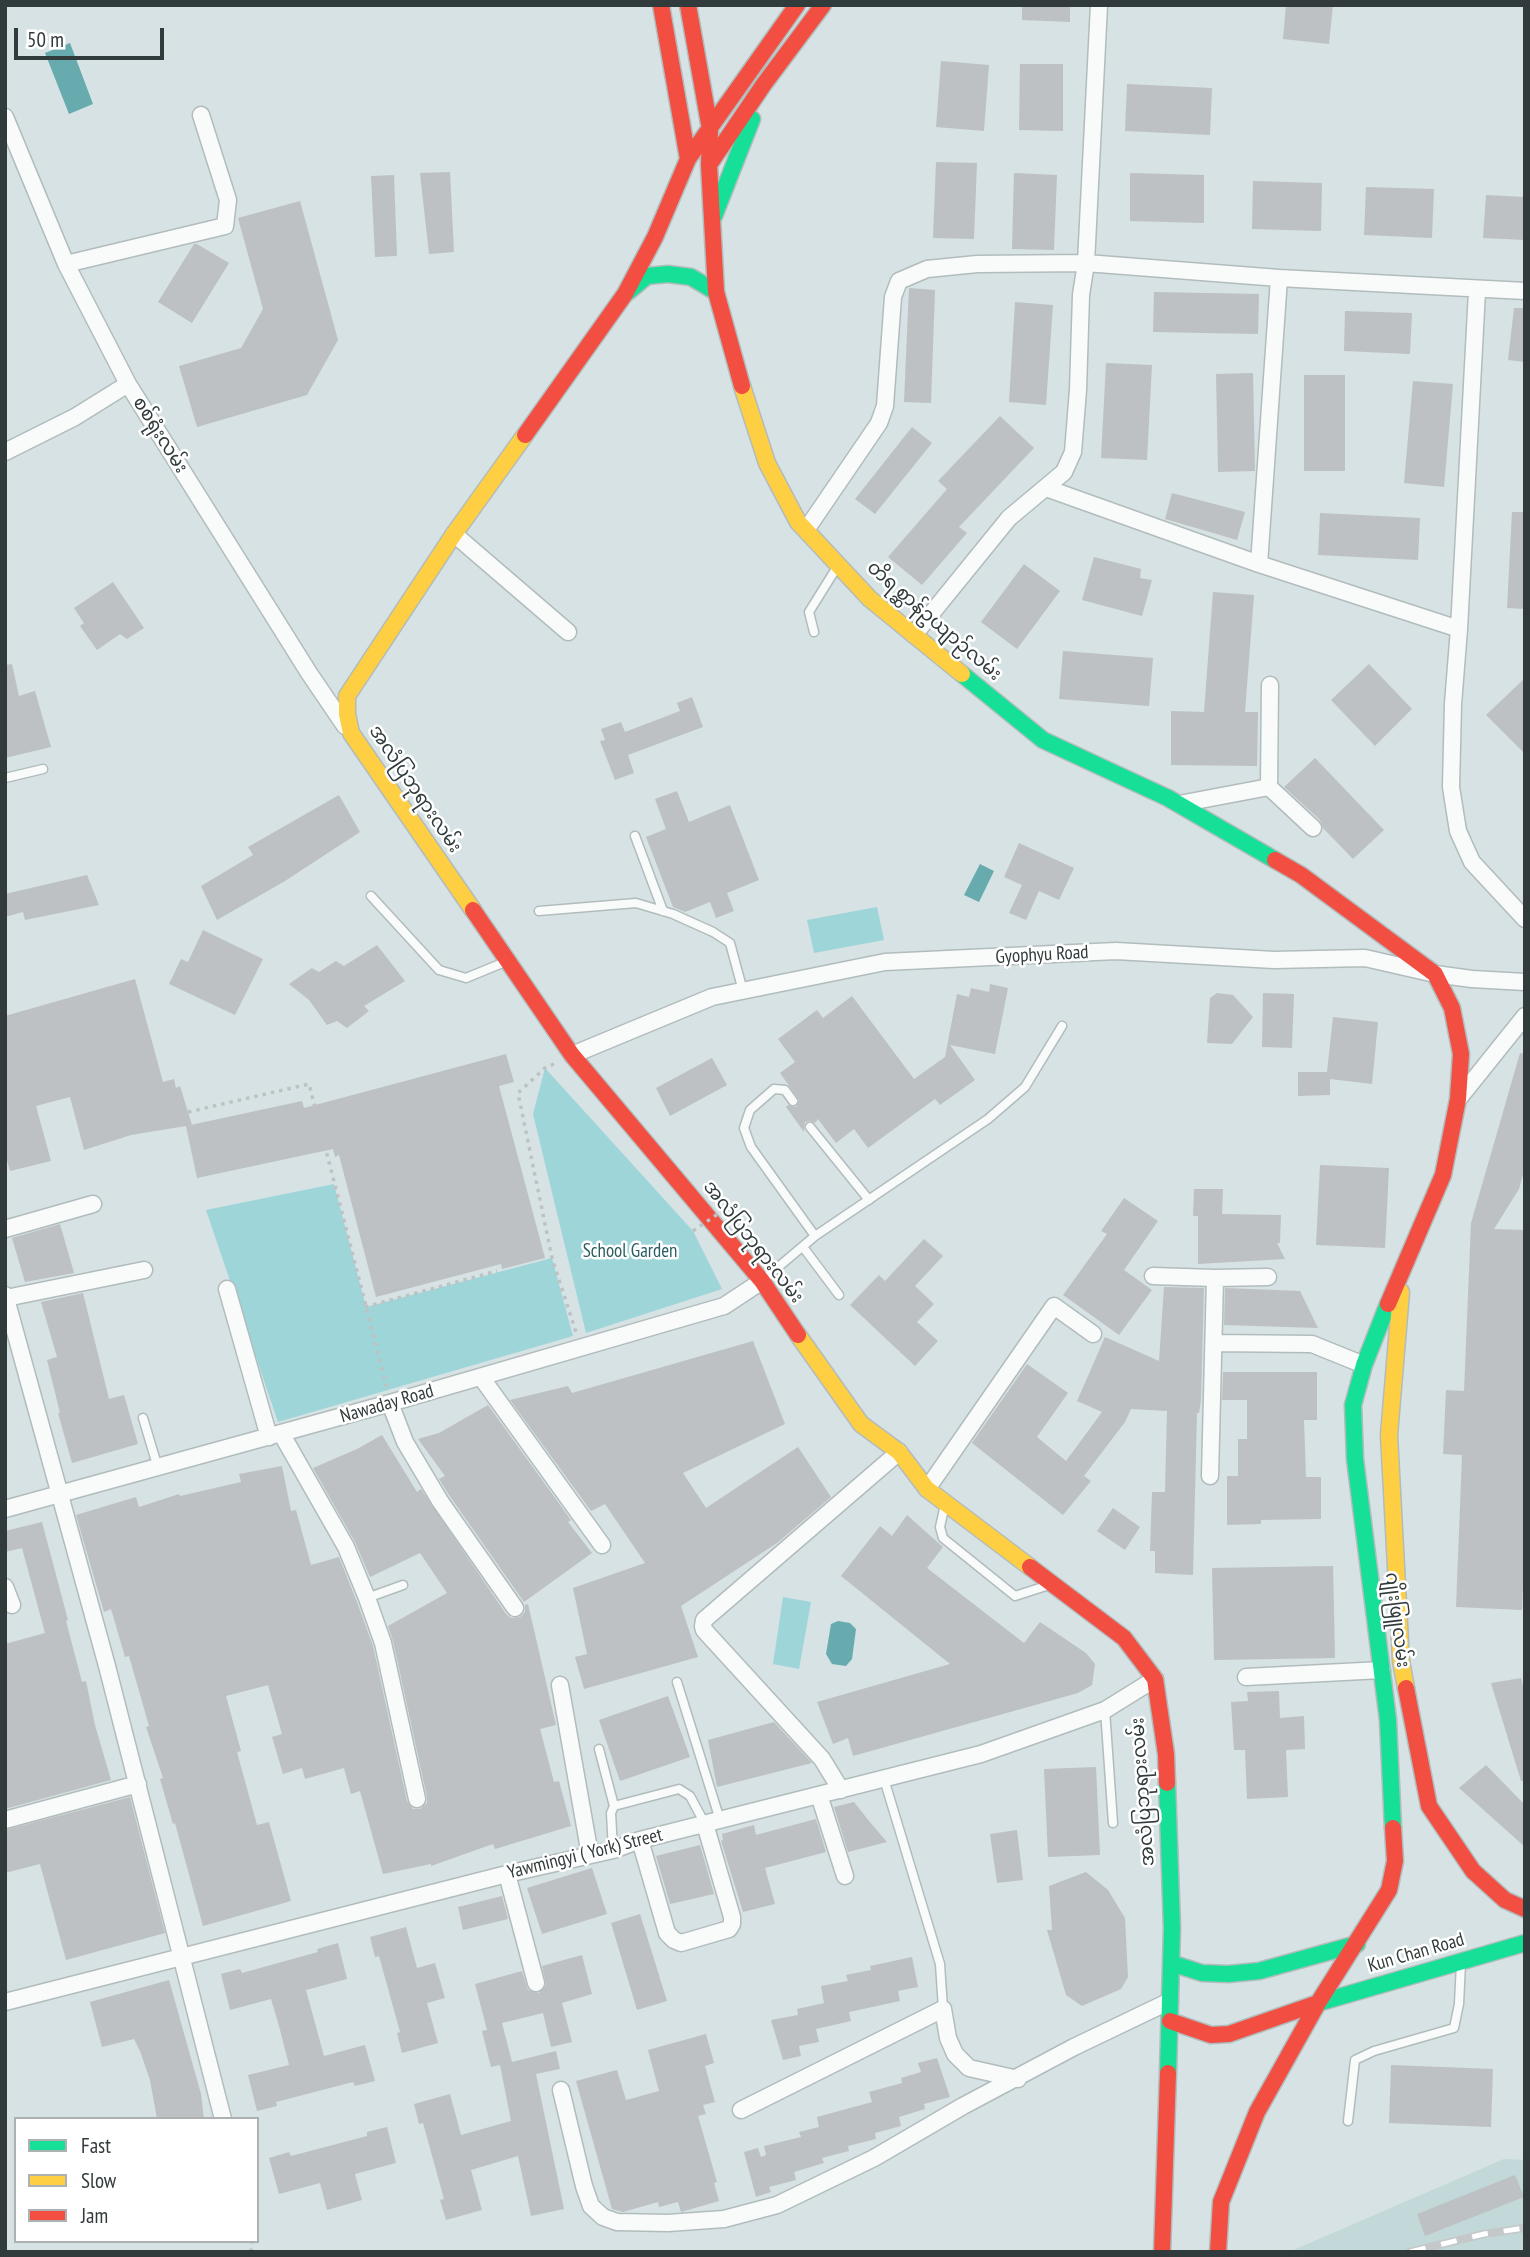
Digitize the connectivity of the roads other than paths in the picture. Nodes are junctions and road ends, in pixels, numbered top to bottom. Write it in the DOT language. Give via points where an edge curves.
graph roads {
  1 [pos="661,5"];
  2 [pos="688,5"];
  3 [pos="797,5"];
  4 [pos="823,5"];
  5 [pos="1099,5"];
  6 [pos="764,84"];
  7 [pos="201,115"];
  8 [pos="5,117"];
  9 [pos="710,129"];
  10 [pos="12,154"];
  11 [pos="688,159"];
  12 [pos="709,165"];
  13 [pos="713,219"];
  14 [pos="1086,263"];
  15 [pos="66,264"];
  16 [pos="1279,278"];
  17 [pos="1476,291"];
  18 [pos="1525,291"];
  19 [pos="716,292"];
  20 [pos="625,294"];
  21 [pos="128,384"];
  22 [pos="5,452"];
  23 [pos="1046,488"];
  24 [pos="806,530"];
  25 [pos="454,534"];
  26 [pos="1259,564"];
  27 [pos="839,565"];
  28 [pos="1459,629"];
  29 [pos="568,632"];
  30 [pos="814,632"];
  31 [pos="914,635"];
  32 [pos="1270,685"];
  33 [pos="351,733"];
  34 [pos="43,769"];
  35 [pos="5,778"];
  36 [pos="1269,787"];
  37 [pos="1179,804"];
  38 [pos="1313,828"];
  39 [pos="635,836"];
  40 [pos="371,896"];
  41 [pos="539,911"];
  42 [pos="663,911"];
  43 [pos="1525,919"];
  44 [pos="508,961"];
  45 [pos="1435,974"];
  46 [pos="1525,982"];
  47 [pos="743,990"];
  48 [pos="1525,1016"];
  49 [pos="1062,1026"];
  50 [pos="572,1055"];
  51 [pos="1458,1099"];
  52 [pos="793,1101"];
  53 [pos="810,1127"];
  54 [pos="869,1200"];
  55 [pos="93,1204"];
  56 [pos="5,1229"];
  57 [pos="816,1236"];
  58 [pos="803,1247"];
  59 [pos="1403,1265"];
  60 [pos="144,1270"];
  61 [pos="1153,1276"];
  62 [pos="1268,1277"];
  63 [pos="1215,1278"];
  64 [pos="762,1281"];
  65 [pos="228,1289"];
  66 [pos="839,1295"];
  67 [pos="6,1296"];
  68 [pos="1093,1334"];
  69 [pos="1214,1343"];
  70 [pos="1364,1365"];
  71 [pos="481,1377"];
  72 [pos="390,1403"];
  73 [pos="144,1418"];
  74 [pos="275,1435"];
  75 [pos="899,1452"];
  76 [pos="158,1468"];
  77 [pos="1210,1476"];
  78 [pos="927,1489"];
  79 [pos="58,1495"];
  80 [pos="946,1503"];
  81 [pos="5,1509"];
  82 [pos="602,1545"];
  83 [pos="1054,1583"];
  84 [pos="403,1585"];
  85 [pos="5,1587"];
  86 [pos="367,1598"];
  87 [pos="12,1605"];
  88 [pos="515,1608"];
  89 [pos="1382,1671"];
  90 [pos="1246,1677"];
  91 [pos="1155,1679"];
  92 [pos="677,1682"];
  93 [pos="560,1685"];
  94 [pos="1104,1710"];
  95 [pos="598,1749"];
  96 [pos="884,1779"];
  97 [pos="138,1784"];
  98 [pos="841,1790"];
  99 [pos="819,1795"];
  100 [pos="417,1799"];
  101 [pos="614,1805"];
  102 [pos="5,1820"];
  103 [pos="713,1822"];
  104 [pos="1114,1823"];
  105 [pos="640,1840"];
  106 [pos="613,1850"];
  107 [pos="590,1855"];
  108 [pos="507,1874"];
  109 [pos="845,1876"];
  110 [pos="1525,1909"];
  111 [pos="1525,1943"];
  112 [pos="1357,1944"];
  113 [pos="183,1956"];
  114 [pos="1171,1963"];
  115 [pos="1461,1963"];
  116 [pos="536,1983"];
  117 [pos="1170,2001"];
  118 [pos="5,2002"];
  119 [pos="1318,2003"];
  120 [pos="943,2009"];
  121 [pos="1170,2021"];
  122 [pos="1018,2079"];
  123 [pos="561,2090"];
  124 [pos="741,2110"];
  125 [pos="223,2117"];
  126 [pos="1348,2121"];
  127 [pos="1163,2252"];
  128 [pos="1218,2252"];
  1 -- 11 [label="main road"];
  2 -- 9 [label="main road, တိရစ္ဆာန်ဥယျာဉ်လမ်း"];
  3 -- 9 [label="main road"];
  4 -- 6 [label="main road"];
  5 -- 14 [label="street"];
  6 -- 12 [label="main road"];
  6 -- 13 [label="main road"];
  7 -- 15 [label="street" via="228,200 225,226"];
  8 -- 10 [label="street, စစ်ရုံးလမ်း"];
  9 -- 11 [label="main road"];
  9 -- 12 [label="main road, တိရစ္ဆာန်ဥယျာဉ်လမ်း"];
  10 -- 15 [label="street, စစ်ရုံးလမ်း"];
  11 -- 12 [label="main road"];
  11 -- 20 [label="main road"];
  12 -- 13 [label="main road, တိရစ္ဆာန်ဥယျာဉ်လမ်း"];
  13 -- 19 [label="main road, တိရစ္ဆာန်ဥယျာဉ်လမ်း"];
  14 -- 16 [label="street"];
  14 -- 23 [label="street" via="1073,452 1064,472"];
  14 -- 24 [label="street" via="977,264 927,269 900,281 893,297 885,406 879,423"];
  15 -- 21 [label="street, စစ်ရုံးလမ်း"];
  16 -- 17 [label="street"];
  16 -- 26 [label="street"];
  17 -- 18 [label="street"];
  17 -- 28 [label="street"];
  19 -- 20 [label="main road" via="691,277 668,274 647,276"];
  19 -- 24 [label="main road, တိရစ္ဆာန်ဥယျာဉ်လမ်း" via="767,463"];
  20 -- 25 [label="main road, အလံပြဘုရားလမ်း"];
  21 -- 22 [label="street"];
  21 -- 33 [label="street, စစ်ရုံးလမ်း"];
  23 -- 26 [label="street"];
  23 -- 31 [label="street" via="1009,518"];
  24 -- 27 [label="main road, တိရစ္ဆာန်ဥယျာဉ်လမ်း"];
  25 -- 29 [label="street"];
  25 -- 33 [label="main road, အလံပြဘုရားလမ်း" via="347,696"];
  26 -- 28 [label="street"];
  27 -- 30 [label="lane" via="809,612"];
  27 -- 31 [label="main road, တိရစ္ဆာန်ဥယျာဉ်လမ်း" via="870,599"];
  28 -- 43 [label="street" via="1451,787 1458,831 1472,862"];
  31 -- 37 [label="main road, တိရစ္ဆာန်ဥယျာဉ်လမ်း" via="1043,740"];
  32 -- 36 [label="street"];
  33 -- 44 [label="main road, အလံပြဘုရားလမ်း"];
  34 -- 35 [label="lane"];
  36 -- 37 [label="street"];
  36 -- 38 [label="street"];
  37 -- 45 [label="main road, တိရစ္ဆာန်ဥယျာဉ်လမ်း" via="1301,875"];
  39 -- 42 [label="lane"];
  40 -- 44 [label="lane" via="439,970 466,978"];
  41 -- 42 [label="lane" via="636,903"];
  42 -- 47 [label="lane" via="730,943"];
  44 -- 50 [label="main road, အလံပြဘုရားလမ်း"];
  45 -- 46 [label="street, Gyophyu Road"];
  45 -- 47 [label="street, Gyophyu Road" via="1365,958 1274,960 1116,951 885,962"];
  45 -- 51 [label="main road, ဂျိုးဖြူလမ်း" via="1452,1008 1461,1054"];
  47 -- 50 [label="street, Gyophyu Road" via="712,997"];
  48 -- 51 [label="street"];
  49 -- 54 [label="lane" via="1025,1087 988,1119"];
  50 -- 64 [label="main road, အလံပြဘုရားလမ်း"];
  51 -- 59 [label="main road, ဂျိုးဖြူလမ်း" via="1443,1175"];
  52 -- 57 [label="lane" via="785,1090 774,1089 750,1110 744,1128 751,1147"];
  53 -- 54 [label="lane"];
  54 -- 57 [label="lane"];
  55 -- 56 [label="street"];
  57 -- 58 [label="lane"];
  58 -- 64 [label="lane"];
  58 -- 66 [label="lane"];
  59 -- 70 [label="main road, ဂျိုးဖြူလမ်း"];
  59 -- 110 [label="main road" via="1389,1435 1401,1661 1429,1805 1473,1871 1505,1900"];
  60 -- 67 [label="street"];
  61 -- 63 [label="street"];
  62 -- 63 [label="street"];
  63 -- 69 [label="street"];
  64 -- 71 [label="street, Nawaday Road" via="724,1306"];
  64 -- 75 [label="main road, အလံပြဘုရားလမ်း" via="861,1424"];
  65 -- 74 [label="street"];
  67 -- 79 [label="street"];
  68 -- 78 [label="street" via="1054,1306"];
  69 -- 70 [label="street" via="1312,1344"];
  69 -- 77 [label="street"];
  70 -- 89 [label="main road, ဂျိုးဖြူလမ်း" via="1353,1405 1355,1459"];
  71 -- 72 [label="street, Nawaday Road"];
  71 -- 82 [label="street"];
  72 -- 74 [label="street, Nawaday Road"];
  72 -- 88 [label="street" via="405,1442 440,1502"];
  73 -- 76 [label="lane"];
  74 -- 76 [label="street, Nawaday Road"];
  74 -- 86 [label="street" via="346,1547"];
  75 -- 78 [label="main road, အလံပြဘုရားလမ်း"];
  75 -- 98 [label="street" via="704,1620 704,1630 822,1759"];
  76 -- 79 [label="street, Nawaday Road"];
  78 -- 80 [label="main road, အလံပြဘုရားလမ်း"];
  79 -- 81 [label="street, Nawaday Road"];
  79 -- 97 [label="street"];
  80 -- 83 [label="main road, အလံပြဘုရားလမ်း"];
  80 -- 83 [label="lane" via="940,1527 943,1538 1015,1596"];
  83 -- 91 [label="main road, အလံပြဘုရားလမ်း" via="1124,1637"];
  84 -- 86 [label="lane"];
  85 -- 87 [label="street"];
  86 -- 100 [label="street" via="383,1643"];
  89 -- 90 [label="street"];
  89 -- 112 [label="main road, ဂျိုးဖြူလမ်း" via="1395,1861 1389,1890"];
  91 -- 94 [label="street, Yawmingyi ( York) Street"];
  91 -- 114 [label="main road, အလံပြဘုရားလမ်း" via="1166,1754"];
  92 -- 103 [label="lane"];
  93 -- 107 [label="street"];
  94 -- 96 [label="street, Yawmingyi ( York) Street" via="981,1754"];
  94 -- 104 [label="lane"];
  95 -- 101 [label="lane"];
  96 -- 98 [label="street, Yawmingyi ( York) Street"];
  96 -- 120 [label="lane" via="940,1964"];
  97 -- 102 [label="street"];
  97 -- 113 [label="street"];
  98 -- 99 [label="street, Yawmingyi ( York) Street"];
  99 -- 103 [label="street, Yawmingyi ( York) Street"];
  99 -- 109 [label="street"];
  101 -- 103 [label="lane" via="679,1789"];
  101 -- 106 [label="lane"];
  103 -- 105 [label="street, Yawmingyi ( York) Street"];
  103 -- 105 [label="street" via="732,1924 729,1929 681,1943 667,1933"];
  105 -- 106 [label="street, Yawmingyi ( York) Street"];
  106 -- 107 [label="street, Yawmingyi ( York) Street"];
  107 -- 108 [label="street, Yawmingyi ( York) Street"];
  108 -- 113 [label="street, Yawmingyi ( York) Street"];
  108 -- 116 [label="street"];
  111 -- 115 [label="main road, Kun Chan Road"];
  112 -- 114 [label="main road" via="1228,1974 1202,1973"];
  112 -- 119 [label="main road, ဂျိုးဖြူလမ်း"];
  113 -- 118 [label="street, Yawmingyi ( York) Street"];
  113 -- 125 [label="street"];
  114 -- 117 [label="main road, အလံပြဘုရားလမ်း"];
  115 -- 119 [label="main road, Kun Chan Road"];
  115 -- 126 [label="lane" via="1454,2028 1355,2060"];
  117 -- 121 [label="main road, အလံပြဘုရားလမ်း"];
  117 -- 122 [label="street"];
  119 -- 121 [label="main road, Kun Chan Road" via="1229,2034 1211,2035"];
  119 -- 128 [label="main road, ဂျိုးဖြူလမ်း" via="1257,2112 1221,2202"];
  120 -- 122 [label="street" via="951,2046 969,2068"];
  120 -- 124 [label="street"];
  121 -- 127 [label="main road, အလံပြဘုရားလမ်း"];
  122 -- 123 [label="street" via="777,2205 724,2219 668,2223 617,2222 592,2206"];
}
